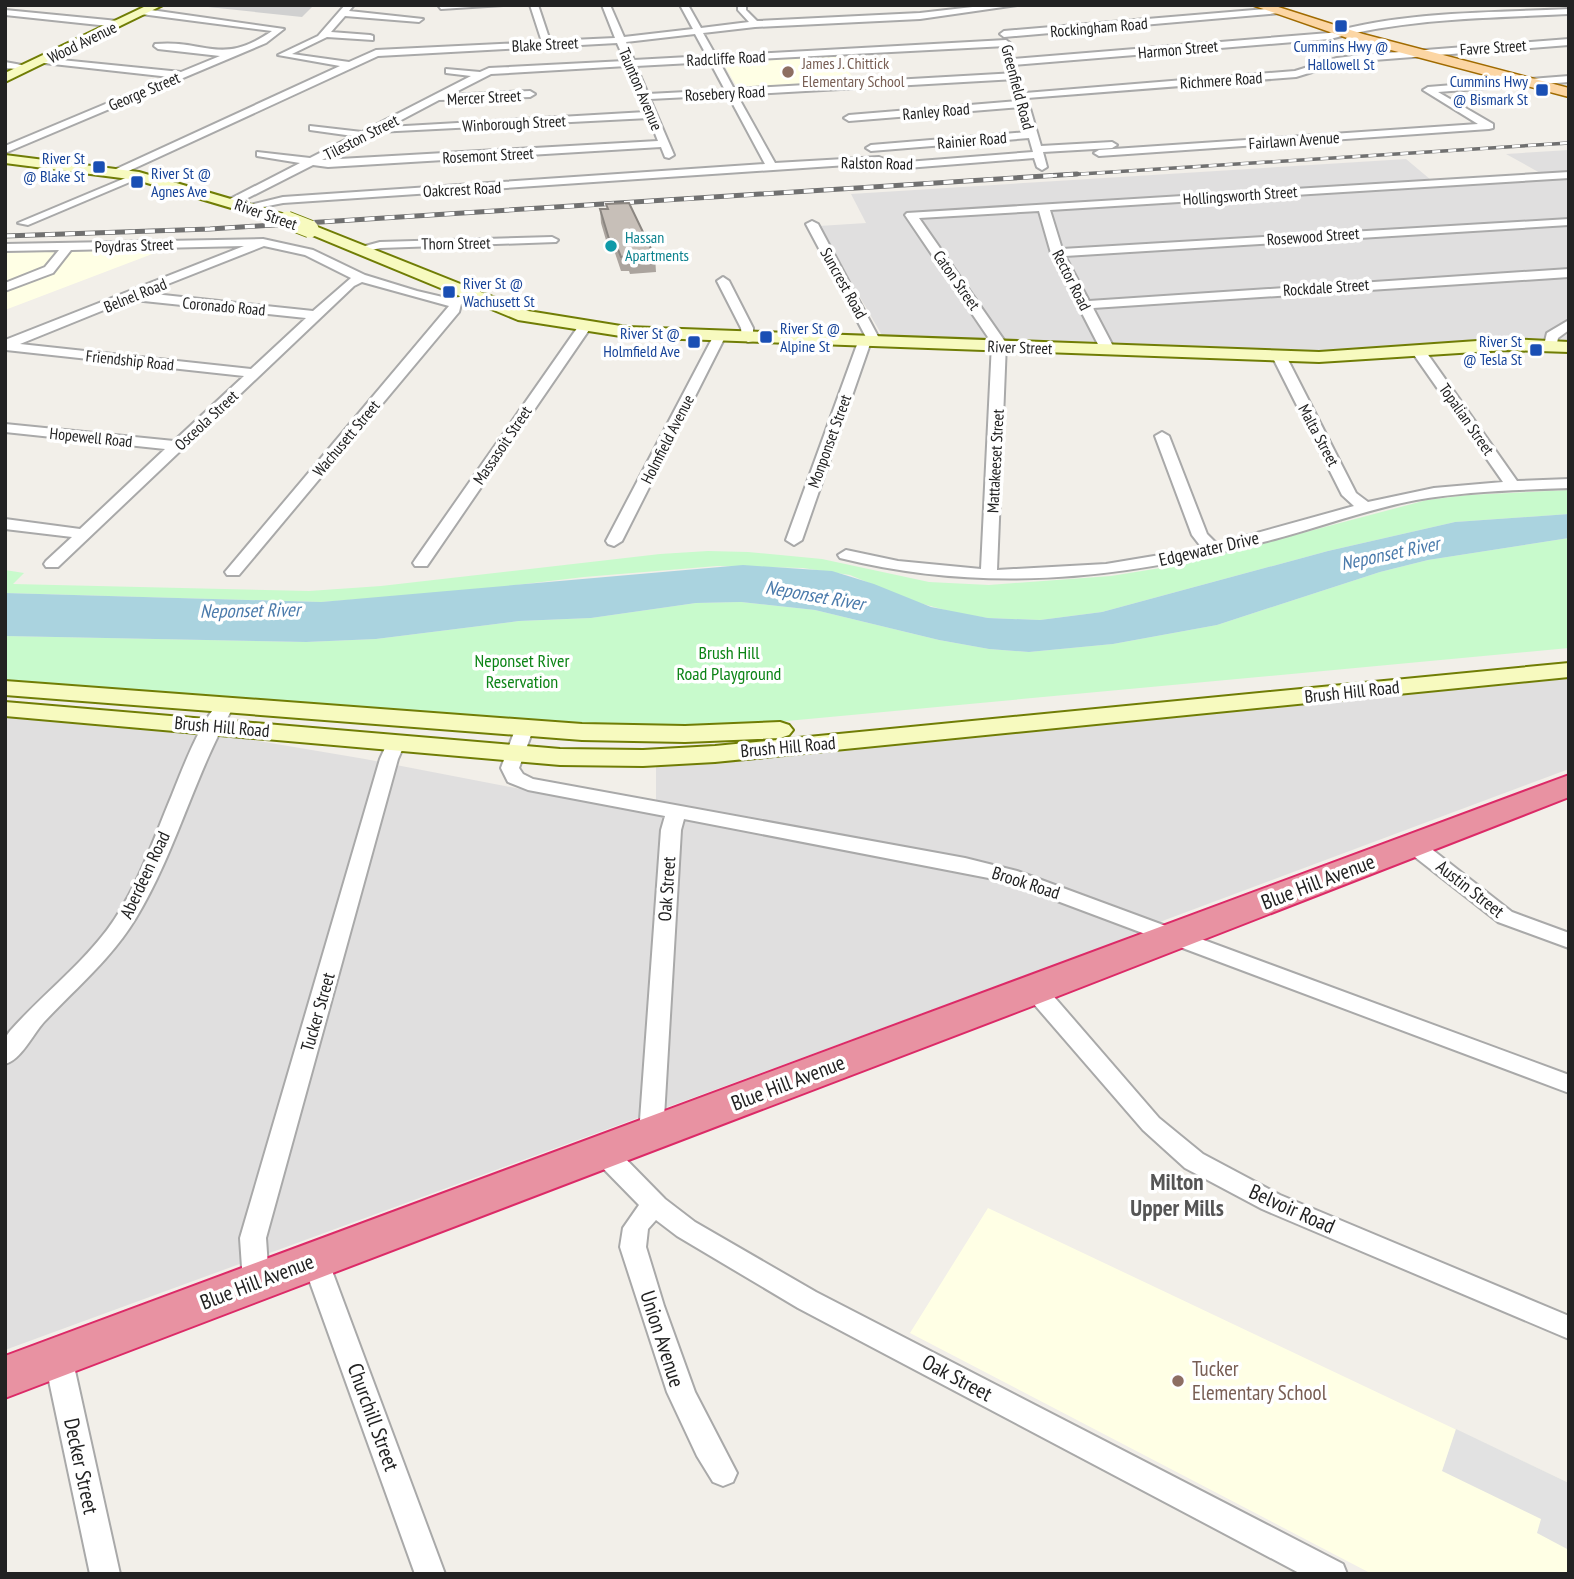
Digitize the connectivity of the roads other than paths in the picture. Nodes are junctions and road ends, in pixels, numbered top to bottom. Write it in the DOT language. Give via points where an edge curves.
graph roads {
  1 [pos="56,5"];
  2 [pos="158,5"];
  3 [pos="499,5"];
  4 [pos="534,5"];
  5 [pos="606,5"];
  6 [pos="684,5"];
  7 [pos="742,5"];
  8 [pos="1013,5"];
  9 [pos="1498,5"];
  10 [pos="998,6"];
  11 [pos="441,7"];
  12 [pos="1268,7"];
  13 [pos="347,9"];
  14 [pos="1569,11"];
  15 [pos="5,12"];
  16 [pos="144,12"];
  17 [pos="1514,14"];
  18 [pos="32,15"];
  19 [pos="407,18"];
  20 [pos="419,19"];
  21 [pos="14,23"];
  22 [pos="118,24"];
  23 [pos="755,24"];
  24 [pos="1003,30"];
  25 [pos="699,31"];
  26 [pos="1343,32"];
  27 [pos="324,34"];
  28 [pos="370,38"];
  29 [pos="621,40"];
  30 [pos="1569,42"];
  31 [pos="547,44"];
  32 [pos="158,46"];
  33 [pos="1417,53"];
  34 [pos="230,55"];
  35 [pos="714,59"];
  36 [pos="44,60"];
  37 [pos="1012,62"];
  38 [pos="631,63"];
  39 [pos="5,65"];
  40 [pos="351,65"];
  41 [pos="28,67"];
  42 [pos="449,71"];
  43 [pos="485,73"];
  44 [pos="181,75"];
  45 [pos="1016,76"];
  46 [pos="5,79"];
  47 [pos="1569,79"];
  48 [pos="1526,82"];
  49 [pos="733,92"];
  50 [pos="1569,93"];
  51 [pos="530,94"];
  52 [pos="644,97"];
  53 [pos="437,99"];
  54 [pos="1022,100"];
  55 [pos="652,115"];
  56 [pos="314,128"];
  57 [pos="377,129"];
  58 [pos="364,135"];
  59 [pos="1032,135"];
  60 [pos="865,140"];
  61 [pos="664,144"];
  62 [pos="1129,144"];
  63 [pos="5,150"];
  64 [pos="1036,152"];
  65 [pos="1099,153"];
  66 [pos="261,154"];
  67 [pos="5,159"];
  68 [pos="879,160"];
  69 [pos="312,162"];
  70 [pos="772,167"];
  71 [pos="1042,167"];
  72 [pos="118,172"];
  73 [pos="676,172"];
  74 [pos="1569,175"];
  75 [pos="139,176"];
  76 [pos="232,202"];
  77 [pos="1044,206"];
  78 [pos="247,207"];
  79 [pos="911,215"];
  80 [pos="1569,222"];
  81 [pos="24,223"];
  82 [pos="812,224"];
  83 [pos="552,240"];
  84 [pos="263,242"];
  85 [pos="67,248"];
  86 [pos="8,249"];
  87 [pos="360,249"];
  88 [pos="1057,253"];
  89 [pos="1569,273"];
  90 [pos="361,278"];
  91 [pos="723,281"];
  92 [pos="5,287"];
  93 [pos="146,290"];
  94 [pos="132,296"];
  95 [pos="476,297"];
  96 [pos="455,303"];
  97 [pos="1084,305"];
  98 [pos="320,312"];
  99 [pos="1569,324"];
  100 [pos="585,327"];
  101 [pos="719,337"];
  102 [pos="748,338"];
  103 [pos="870,342"];
  104 [pos="5,345"];
  105 [pos="1000,346"];
  106 [pos="1564,348"];
  107 [pos="1108,349"];
  108 [pos="1419,352"];
  109 [pos="5,355"];
  110 [pos="1279,356"];
  111 [pos="252,376"];
  112 [pos="5,428"];
  113 [pos="1162,436"];
  114 [pos="5,437"];
  115 [pos="173,451"];
  116 [pos="1569,483"];
  117 [pos="1513,486"];
  118 [pos="1366,508"];
  119 [pos="5,524"];
  120 [pos="85,534"];
  121 [pos="794,540"];
  122 [pos="614,541"];
  123 [pos="1213,550"];
  124 [pos="846,555"];
  125 [pos="421,563"];
  126 [pos="52,564"];
  127 [pos="233,572"];
  128 [pos="989,576"];
  129 [pos="1569,655"];
  130 [pos="1569,670"];
  131 [pos="5,688"];
  132 [pos="226,705"];
  133 [pos="1128,706"];
  134 [pos="5,709"];
  135 [pos="212,726"];
  136 [pos="525,727"];
  137 [pos="396,743"];
  138 [pos="513,754"];
  139 [pos="1569,785"];
  140 [pos="676,811"];
  141 [pos="1413,845"];
  142 [pos="1176,937"];
  143 [pos="1569,940"];
  144 [pos="1035,990"];
  145 [pos="5,1056"];
  146 [pos="1569,1084"];
  147 [pos="651,1134"];
  148 [pos="603,1152"];
  149 [pos="656,1206"];
  150 [pos="315,1260"];
  151 [pos="256,1282"];
  152 [pos="1569,1328"];
  153 [pos="58,1357"];
  154 [pos="5,1377"];
  155 [pos="723,1473"];
  156 [pos="105,1574"];
  157 [pos="429,1574"];
  158 [pos="1332,1574"];
  1 -- 18 [label="street"];
  2 -- 16 [label="main road, Wood Avenue"];
  3 -- 11 [label="street"];
  4 -- 31 [label="street"];
  5 -- 29 [label="street, Taunton Avenue"];
  6 -- 25 [label="street"];
  7 -- 23 [label="street"];
  8 -- 10 [label="street, Blake Street"];
  9 -- 17 [label="street"];
  10 -- 23 [label="street, Blake Street" via="920,16 820,17"];
  10 -- 24 [label="street, Greenfield Road"];
  12 -- 24 [label="street, Rockingham Road"];
  12 -- 26 [label="main road"];
  13 -- 19 [label="street"];
  13 -- 27 [label="street"];
  14 -- 17 [label="street, Harmon Street"];
  15 -- 18 [label="street"];
  16 -- 22 [label="main road, Wood Avenue"];
  16 -- 34 [label="street, George Street" via="280,29"];
  17 -- 26 [label="street, Harmon Street" via="1415,20"];
  18 -- 21 [label="street"];
  18 -- 22 [label="street"];
  19 -- 20 [label="street"];
  22 -- 36 [label="main road, Wood Avenue"];
  23 -- 25 [label="street, Blake Street"];
  24 -- 35 [label="street, Radcliffe Road"];
  24 -- 37 [label="street, Greenfield Road"];
  25 -- 29 [label="street, Blake Street"];
  25 -- 35 [label="street"];
  26 -- 33 [label="main road"];
  26 -- 37 [label="street, Harmon Street"];
  27 -- 28 [label="street"];
  27 -- 40 [label="street" via="282,55"];
  29 -- 31 [label="street, Blake Street"];
  29 -- 38 [label="street, Taunton Avenue"];
  30 -- 33 [label="street, Favre Street"];
  31 -- 40 [label="street, Blake Street" via="376,53"];
  32 -- 34 [label="street"];
  33 -- 48 [label="main road"];
  33 -- 54 [label="street, Richmere Road" via="1347,60 1296,74"];
  34 -- 44 [label="street, George Street"];
  35 -- 38 [label="street, Radcliffe Road"];
  35 -- 49 [label="street"];
  36 -- 41 [label="main road, Wood Avenue"];
  36 -- 44 [label="street"];
  37 -- 45 [label="street, Greenfield Road"];
  38 -- 43 [label="street, Radcliffe Road"];
  38 -- 52 [label="street, Taunton Avenue"];
  39 -- 41 [label="street"];
  40 -- 72 [label="street, Blake Street"];
  41 -- 46 [label="main road, Wood Avenue"];
  42 -- 43 [label="street"];
  43 -- 53 [label="street, Tileston Street"];
  44 -- 63 [label="street, George Street"];
  45 -- 49 [label="street, Rosebery Road"];
  45 -- 54 [label="street, Greenfield Road"];
  47 -- 48 [label="street"];
  48 -- 50 [label="main road"];
  48 -- 65 [label="street, Fairlawn Avenue" via="1428,90 1489,126"];
  49 -- 52 [label="street, Rosebery Road"];
  49 -- 70 [label="street"];
  51 -- 53 [label="street, Mercer Street"];
  52 -- 55 [label="street, Taunton Avenue"];
  53 -- 57 [label="street, Tileston Street"];
  54 -- 59 [label="street, Greenfield Road"];
  54 -- 60 [label="street, Ranley Road" via="849,118"];
  55 -- 57 [label="street, Winborough Street"];
  55 -- 61 [label="street, Taunton Avenue"];
  56 -- 58 [label="street"];
  57 -- 58 [label="street, Tileston Street"];
  58 -- 69 [label="street, Tileston Street"];
  59 -- 60 [label="street, Rainier Road"];
  59 -- 64 [label="street, Greenfield Road"];
  60 -- 68 [label="street"];
  61 -- 69 [label="street, Rosemont Street"];
  61 -- 73 [label="street, Taunton Avenue"];
  62 -- 64 [label="street"];
  64 -- 68 [label="street, Ralston Road" via="894,166"];
  64 -- 71 [label="street, Greenfield Road"];
  66 -- 69 [label="street, Rosemont Street"];
  67 -- 72 [label="main road, River Street"];
  68 -- 70 [label="street, Ralston Road"];
  69 -- 76 [label="street, Tileston Street"];
  70 -- 73 [label="street, Ralston Road"];
  72 -- 75 [label="main road, River Street"];
  73 -- 78 [label="street, Oakcrest Road" via="283,200"];
  74 -- 77 [label="street, Hollingsworth Street"];
  75 -- 76 [label="main road, River Street"];
  75 -- 81 [label="street"];
  76 -- 78 [label="main road, River Street"];
  77 -- 79 [label="street, Hollingsworth Street"];
  77 -- 88 [label="street, Rector Road"];
  78 -- 87 [label="main road, River Street, bridge"];
  79 -- 105 [label="street, Caton Street"];
  80 -- 88 [label="street, Rosewood Street"];
  82 -- 103 [label="street, Suncrest Road"];
  83 -- 87 [label="street, Thorn Street"];
  84 -- 85 [label="street, Poydras Street"];
  84 -- 90 [label="street, River Street" via="316,254"];
  84 -- 93 [label="street, Belnel Road"];
  85 -- 86 [label="street, Poydras Street"];
  85 -- 92 [label="street" via="49,270"];
  87 -- 95 [label="main road, River Street"];
  88 -- 97 [label="street, Rector Road"];
  89 -- 97 [label="street, Rockdale Street"];
  90 -- 96 [label="street, River Street"];
  90 -- 98 [label="street, Osceola Street"];
  91 -- 102 [label="street"];
  93 -- 94 [label="street, Belnel Road"];
  93 -- 98 [label="street, Coronado Road"];
  94 -- 98 [label="street, Coronado Road"];
  94 -- 104 [label="street, Belnel Road"];
  95 -- 96 [label="street, River Street"];
  95 -- 100 [label="main road, River Street" via="524,316"];
  96 -- 127 [label="street, Wachusett Street" via="455,309"];
  97 -- 107 [label="street, Rector Road"];
  98 -- 111 [label="street, Osceola Street"];
  99 -- 106 [label="street" via="1552,336"];
  100 -- 101 [label="main road, River Street"];
  100 -- 125 [label="street, Massasoit Street"];
  101 -- 102 [label="main road, River Street"];
  101 -- 122 [label="street, Holmfield Avenue"];
  102 -- 103 [label="main road, River Street"];
  103 -- 105 [label="main road, River Street"];
  103 -- 121 [label="street, Monponset Street"];
  104 -- 111 [label="street, Friendship Road"];
  105 -- 107 [label="main road, River Street"];
  105 -- 128 [label="street, Mattakeeset Street"];
  106 -- 108 [label="main road, River Street" via="1488,344"];
  107 -- 110 [label="main road, River Street"];
  108 -- 110 [label="main road, River Street"];
  108 -- 117 [label="street, Topalian Street"];
  109 -- 111 [label="street, Friendship Road"];
  110 -- 118 [label="street, Malta Street" via="1350,495"];
  111 -- 115 [label="street, Osceola Street"];
  112 -- 115 [label="street, Hopewell Road"];
  113 -- 123 [label="street" via="1200,535"];
  114 -- 115 [label="street, Hopewell Road"];
  115 -- 120 [label="street, Osceola Street"];
  116 -- 117 [label="street, Edgewater Drive"];
  117 -- 118 [label="street, Edgewater Drive" via="1438,492"];
  118 -- 123 [label="street, Edgewater Drive"];
  119 -- 120 [label="street"];
  120 -- 126 [label="street, Osceola Street"];
  123 -- 128 [label="street, Edgewater Drive" via="1103,570"];
  124 -- 128 [label="street, Edgewater Drive" via="919,570"];
  129 -- 133 [label="main road, Brush Hill Road"];
  130 -- 133 [label="main road, Brush Hill Road"];
  131 -- 132 [label="main road, Brush Hill Road"];
  132 -- 135 [label="street, Aberdeen Road"];
  132 -- 136 [label="main road, Brush Hill Road"];
  133 -- 136 [label="main road, Brush Hill Road" via="754,732 616,733"];
  133 -- 138 [label="main road, Brush Hill Road" via="678,757"];
  134 -- 135 [label="main road, Brush Hill Road"];
  135 -- 137 [label="main road, Brush Hill Road"];
  135 -- 145 [label="street, Aberdeen Road" via="128,914"];
  136 -- 138 [label="street"];
  137 -- 138 [label="main road, Brush Hill Road"];
  137 -- 151 [label="street, Tucker Street" via="253,1238"];
  138 -- 140 [label="street, Brook Road" via="511,773 520,781"];
  139 -- 141 [label="highway, Blue Hill Avenue"];
  140 -- 142 [label="street, Brook Road" via="985,870"];
  140 -- 147 [label="street, Oak Street" via="671,830"];
  141 -- 142 [label="highway, Blue Hill Avenue"];
  141 -- 143 [label="street, Austin Street" via="1505,917"];
  142 -- 144 [label="highway, Blue Hill Avenue"];
  142 -- 146 [label="street, Brook Road"];
  144 -- 147 [label="highway, Blue Hill Avenue"];
  144 -- 152 [label="street, Belvoir Road" via="1151,1124 1194,1161 1272,1202"];
  147 -- 148 [label="highway, Blue Hill Avenue"];
  148 -- 149 [label="street, Oak Street"];
  148 -- 150 [label="highway, Blue Hill Avenue"];
  149 -- 155 [label="street, Union Avenue" via="640,1218 633,1247 680,1395"];
  149 -- 158 [label="street, Oak Street" via="707,1243 807,1300"];
  150 -- 151 [label="highway, Blue Hill Avenue"];
  150 -- 157 [label="street, Churchill Street"];
  151 -- 153 [label="highway, Blue Hill Avenue"];
  153 -- 154 [label="highway, Blue Hill Avenue"];
  153 -- 156 [label="street, Decker Street"];
}
